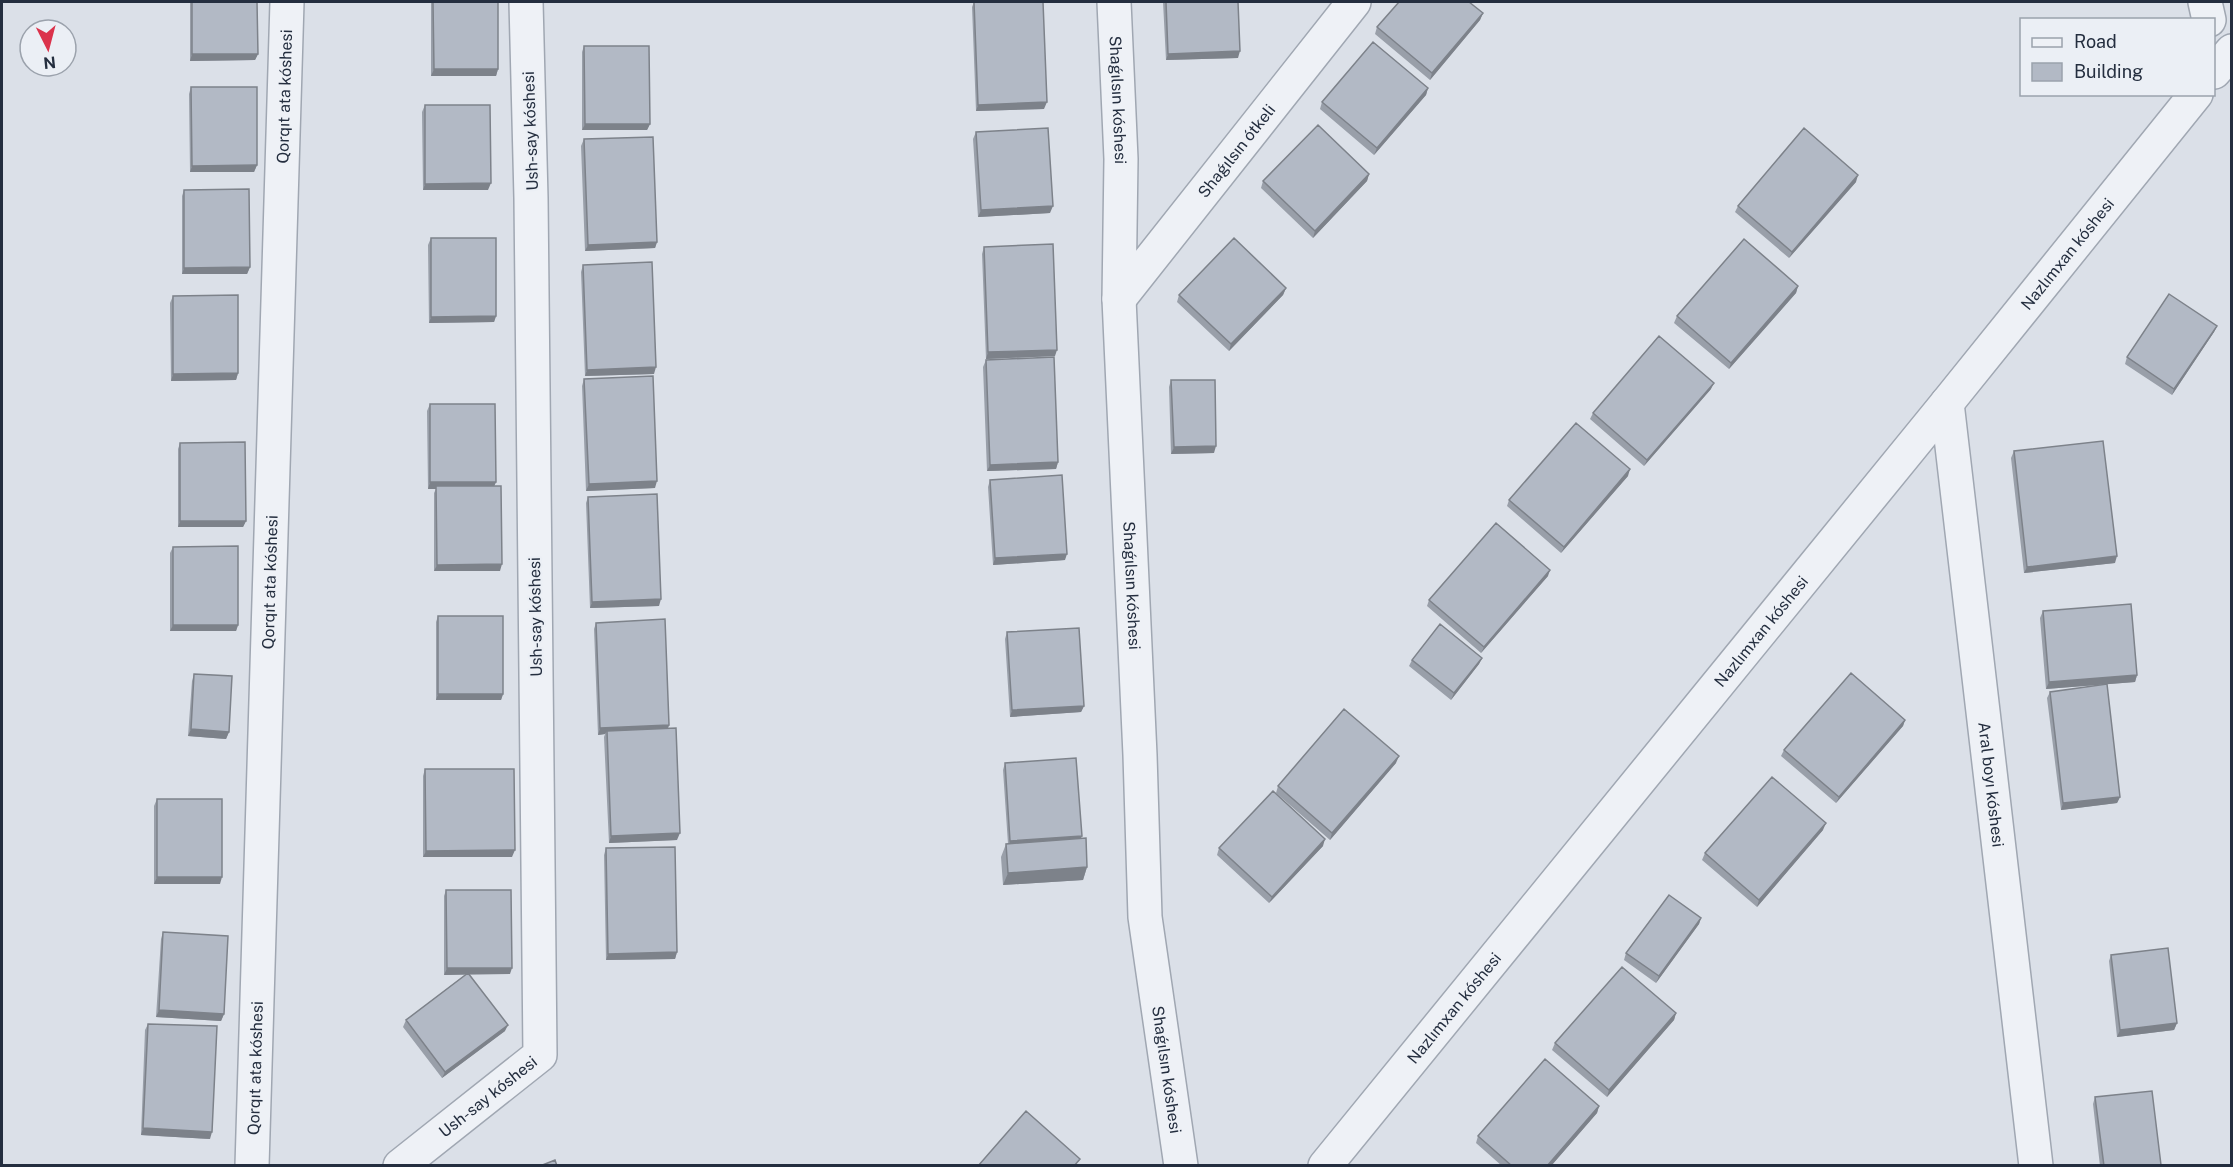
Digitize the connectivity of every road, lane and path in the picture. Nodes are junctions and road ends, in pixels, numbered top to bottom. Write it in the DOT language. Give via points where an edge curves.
graph roads {
  1 [pos="287,2"];
  2 [pos="526,2"];
  3 [pos="1113,2"];
  4 [pos="1354,2"];
  5 [pos="2205,2"];
  6 [pos="2209,18"];
  7 [pos="2194,96"];
  8 [pos="1119,299"];
  9 [pos="1947,403"];
  10 [pos="252,1166"];
  11 [pos="400,1166"];
  12 [pos="1182,1166"];
  13 [pos="1325,1166"];
  14 [pos="2036,1166"];
  1 -- 10 [label="street, Qorqıt ata kóshesi"];
  2 -- 11 [label="street, Ush-say kóshesi" via="540,1055"];
  3 -- 8 [label="street, Shaǵılsın kóshesi" via="1121,159"];
  4 -- 8 [label="street, Shaǵılsın ótkeli"];
  5 -- 6 [label="street"];
  7 -- 9 [label="street, Nazlımxan kóshesi"];
  8 -- 12 [label="street, Shaǵılsın kóshesi" via="1145,917"];
  9 -- 13 [label="street, Nazlımxan kóshesi"];
  9 -- 14 [label="street, Aral boyı kóshesi"];
}
